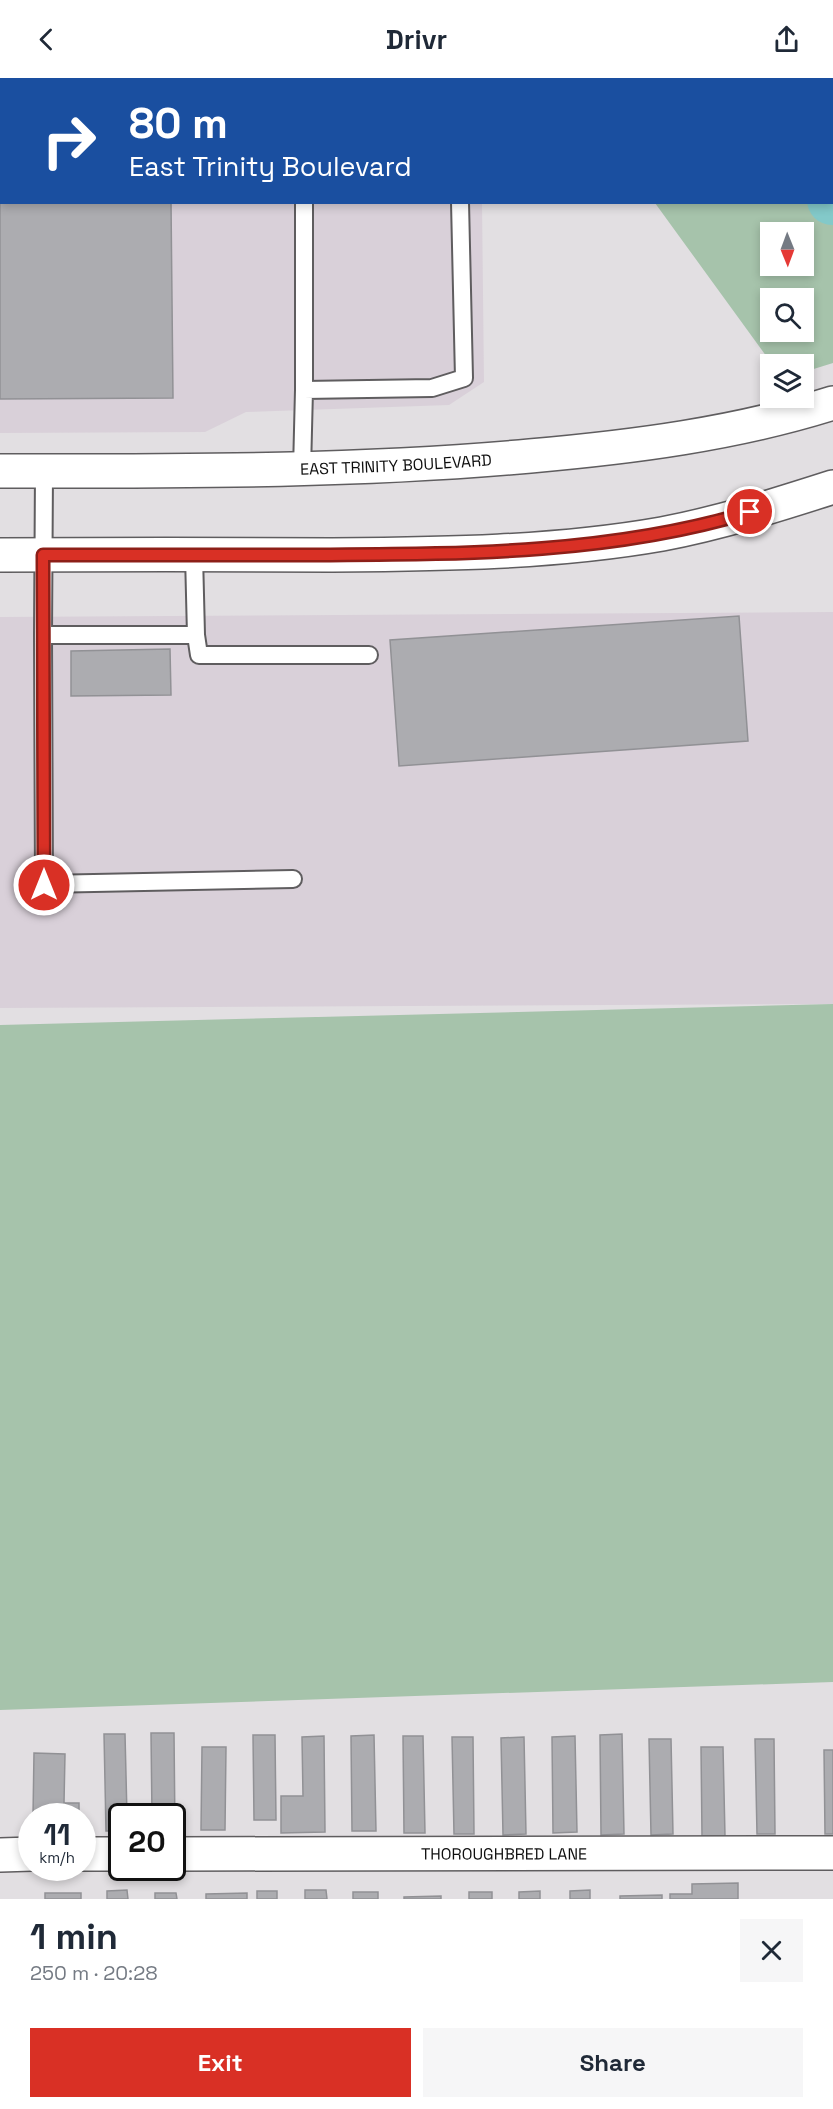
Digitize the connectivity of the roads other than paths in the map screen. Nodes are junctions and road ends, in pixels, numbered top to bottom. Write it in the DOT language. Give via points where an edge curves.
graph roads {
  1 [pos="304,204"];
  2 [pos="460,204"];
  3 [pos="304,390"];
  4 [pos="833,403"];
  5 [pos="302,470"];
  6 [pos="0,471"];
  7 [pos="44,471"];
  8 [pos="828,488"];
  9 [pos="0,555"];
  10 [pos="43,555"];
  11 [pos="194,555"];
  12 [pos="43,635"];
  13 [pos="196,635"];
  14 [pos="369,655"];
  15 [pos="294,879"];
  16 [pos="833,1853"];
  17 [pos="0,1854"];
  18 [pos="18,1854"];
  19 [pos="186,1854"];
  1 -- 3 [label="lane"];
  2 -- 3 [label="lane" via="464,378 432,388"];
  3 -- 5 [label="lane"];
  4 -- 5 [label="main road, EAST TRINITY BOULEVARD" via="789,417 651,444 450,464"];
  5 -- 7 [label="main road, EAST TRINITY BOULEVARD"];
  6 -- 7 [label="main road, EAST TRINITY BOULEVARD"];
  7 -- 10 [label="lane"];
  8 -- 11 [label="main road" via="720,521 593,543 418,554"];
  9 -- 10 [label="main road"];
  10 -- 11 [label="main road"];
  10 -- 12 [label="lane"];
  11 -- 13 [label="lane"];
  12 -- 13 [label="lane"];
  12 -- 15 [label="lane" via="44,885"];
  13 -- 14 [label="lane" via="199,655"];
  16 -- 19 [label="main road, THOROUGHBRED LANE"];
  17 -- 18 [label="main road"];
}
